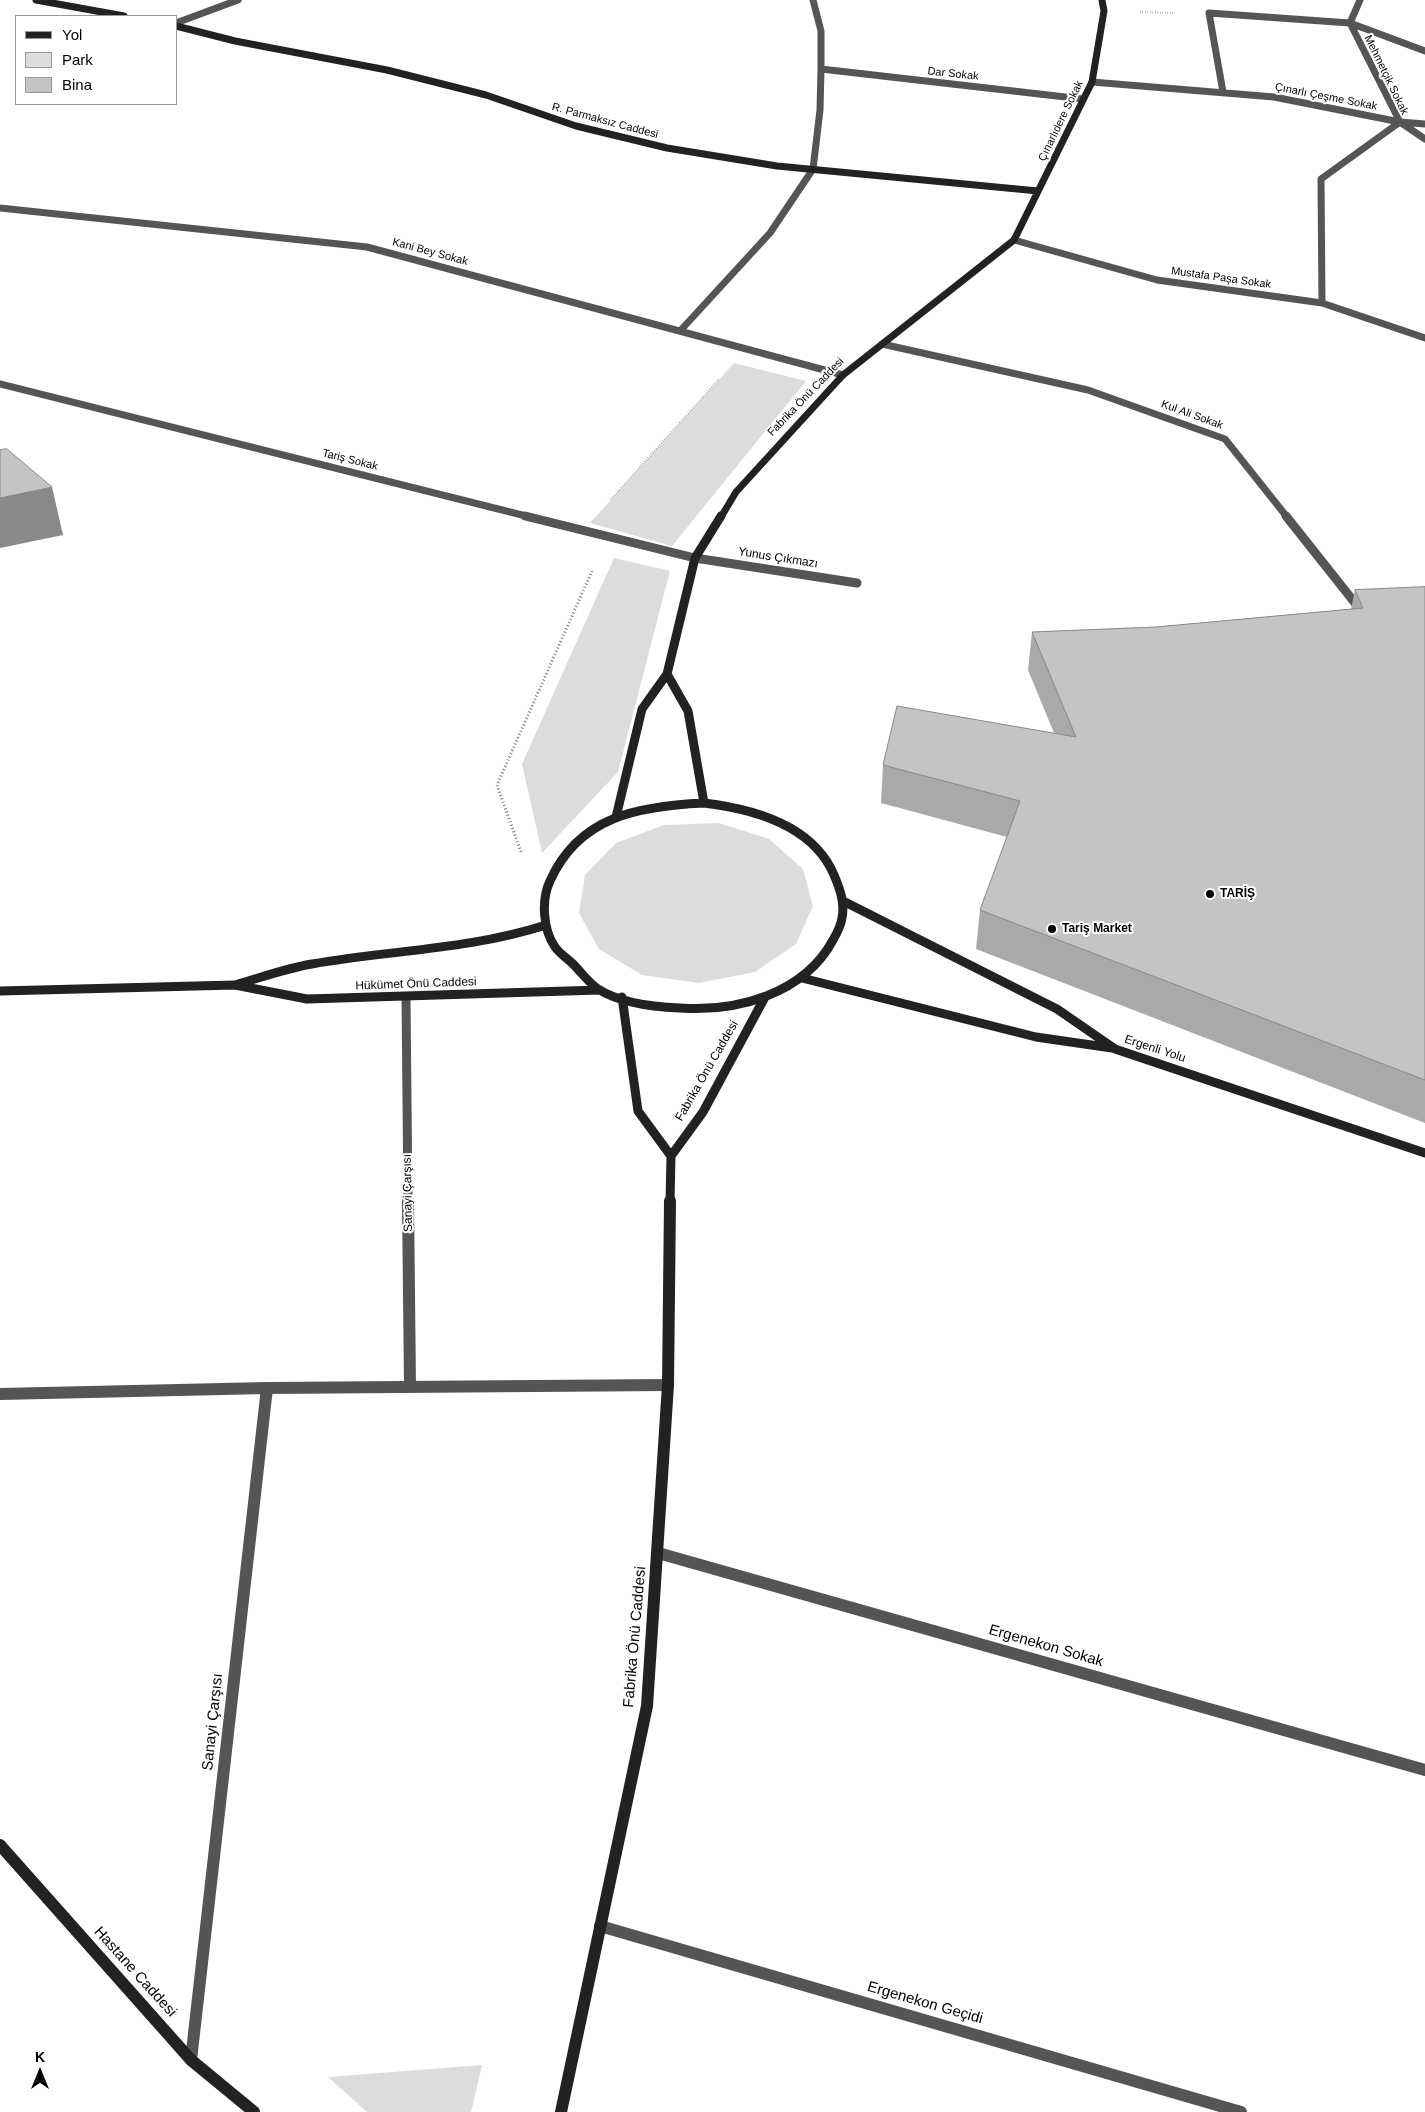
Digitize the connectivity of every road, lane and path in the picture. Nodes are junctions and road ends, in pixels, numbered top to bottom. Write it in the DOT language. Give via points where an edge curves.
graph roads {
  1 [pos="36,0"];
  2 [pos="238,0"];
  3 [pos="812,0"];
  4 [pos="1102,0"];
  5 [pos="1360,0"];
  6 [pos="1104,11"];
  7 [pos="1209,13"];
  8 [pos="118,15"];
  9 [pos="1350,23"];
  10 [pos="178,24"];
  11 [pos="178,26"];
  12 [pos="1425,50"];
  13 [pos="821,69"];
  14 [pos="1092,82"];
  15 [pos="1223,92"];
  16 [pos="1083,99"];
  17 [pos="1400,122"];
  18 [pos="1425,124"];
  19 [pos="1425,139"];
  20 [pos="812,169"];
  21 [pos="1038,190"];
  22 [pos="0,208"];
  23 [pos="1014,240"];
  24 [pos="1322,303"];
  25 [pos="680,331"];
  26 [pos="1425,338"];
  27 [pos="882,344"];
  28 [pos="746,349"];
  29 [pos="843,375"];
  30 [pos="0,384"];
  31 [pos="583,530"];
  32 [pos="608,536"];
  33 [pos="695,558"];
  34 [pos="857,583"];
  35 [pos="1372,604"];
  36 [pos="667,674"];
  37 [pos="704,803"];
  38 [pos="616,817"];
  39 [pos="843,901"];
  40 [pos="543,912"];
  41 [pos="546,925"];
  42 [pos="802,978"];
  43 [pos="235,985"];
  44 [pos="600,990"];
  45 [pos="0,991"];
  46 [pos="622,997"];
  47 [pos="764,997"];
  48 [pos="406,998"];
  49 [pos="1115,1049"];
  50 [pos="1425,1152"];
  51 [pos="671,1156"];
  52 [pos="668,1385"];
  53 [pos="410,1387"];
  54 [pos="267,1388"];
  55 [pos="0,1394"];
  56 [pos="658,1553"];
  57 [pos="1425,1770"];
  58 [pos="0,1845"];
  59 [pos="600,1926"];
  60 [pos="191,2060"];
  61 [pos="254,2112"];
  62 [pos="561,2112"];
  63 [pos="1241,2112"];
  1 -- 8 [label="street"];
  2 -- 10 [label="street"];
  3 -- 13 [label="street" via="821,31"];
  4 -- 6 [label="street, Çınarlıdere Sokak"];
  5 -- 9 [label="street"];
  6 -- 7 [label="path"];
  6 -- 14 [label="street, Çınarlıdere Sokak"];
  7 -- 9 [label="street"];
  7 -- 15 [label="street"];
  9 -- 12 [label="street"];
  9 -- 17 [label="street, Mehmetçik Sokak"];
  11 -- 20 [label="street, R. Parmaksız Caddesi" via="235,41 396,72 486,95 576,126 667,148"];
  13 -- 16 [label="street, Dar Sokak"];
  13 -- 20 [label="street" via="820,110"];
  14 -- 15 [label="street, Çınarlı Çeşme Sokak"];
  14 -- 16 [label="street, Çınarlıdere Sokak"];
  15 -- 17 [label="street, Çınarlı Çeşme Sokak" via="1274,97"];
  16 -- 21 [label="street, Çınarlıdere Sokak"];
  17 -- 18 [label="street, Çınarlı Çeşme Sokak"];
  17 -- 19 [label="street"];
  17 -- 24 [label="street, Mehmetçik Sokak" via="1321,179"];
  20 -- 21 [label="street, R. Parmaksız Caddesi"];
  20 -- 25 [label="street" via="770,233"];
  21 -- 23 [label="street, Fabrika Önü Caddesi"];
  22 -- 25 [label="street, Kani Bey Sokak" via="367,247"];
  23 -- 24 [label="street, Mustafa Paşa Sokak" via="1157,280"];
  23 -- 27 [label="street, Fabrika Önü Caddesi"];
  24 -- 26 [label="street, Mustafa Paşa Sokak"];
  25 -- 28 [label="street, Kani Bey Sokak"];
  27 -- 29 [label="street, Fabrika Önü Caddesi"];
  27 -- 35 [label="street, Kul Ali Sokak" via="1088,390 1225,439 1355,603"];
  28 -- 29 [label="street, Kani Bey Sokak"];
  28 -- 31 [label="path"];
  29 -- 33 [label="street, Fabrika Önü Caddesi" via="736,492"];
  30 -- 31 [label="street, Tariş Sokak"];
  31 -- 32 [label="street, Tariş Sokak"];
  32 -- 33 [label="street, Tariş Sokak"];
  32 -- 40 [label="path" via="497,785"];
  33 -- 34 [label="street, Yunus Çıkmazı"];
  33 -- 36 [label="street, Fabrika Önü Caddesi"];
  36 -- 37 [label="street" via="688,711"];
  36 -- 38 [label="street, Fabrika Önü Caddesi" via="642,708"];
  37 -- 38 [label="street" via="660,805"];
  37 -- 39 [label="street" via="730,806 773,818 809,840 834,868"];
  38 -- 40 [label="street" via="568,850 548,879"];
  39 -- 42 [label="street" via="840,928 826,954"];
  39 -- 49 [label="street, Ergenli Yolu" via="1056,1008"];
  40 -- 41 [label="street"];
  41 -- 43 [label="street, Hükümet Önü Caddesi" via="478,944 313,963"];
  41 -- 44 [label="street" via="554,945"];
  42 -- 47 [label="street"];
  42 -- 49 [label="street" via="1036,1037"];
  43 -- 45 [label="street, Hükümet Önü Caddesi"];
  43 -- 48 [label="street, Hükümet Önü Caddesi" via="307,999"];
  44 -- 46 [label="street"];
  44 -- 48 [label="street, Hükümet Önü Caddesi"];
  46 -- 47 [label="street" via="673,1008 720,1008"];
  46 -- 51 [label="street" via="638,1111"];
  47 -- 51 [label="street, Fabrika Önü Caddesi" via="703,1112"];
  48 -- 53 [label="street, Sanayi Çarşısı"];
  49 -- 50 [label="street, Ergenli Yolu"];
  51 -- 52 [label="street, Fabrika Önü Caddesi"];
  52 -- 53 [label="street"];
  52 -- 56 [label="street, Fabrika Önü Caddesi"];
  53 -- 54 [label="street"];
  54 -- 55 [label="street"];
  54 -- 60 [label="street, Sanayi Çarşısı"];
  56 -- 57 [label="street, Ergenekon Sokak"];
  56 -- 59 [label="street, Fabrika Önü Caddesi" via="647,1706"];
  58 -- 60 [label="street, Hastane Caddesi"];
  59 -- 62 [label="street, Fabrika Önü Caddesi"];
  59 -- 63 [label="street, Ergenekon Geçidi"];
  60 -- 61 [label="street, Hastane Caddesi"];
}
